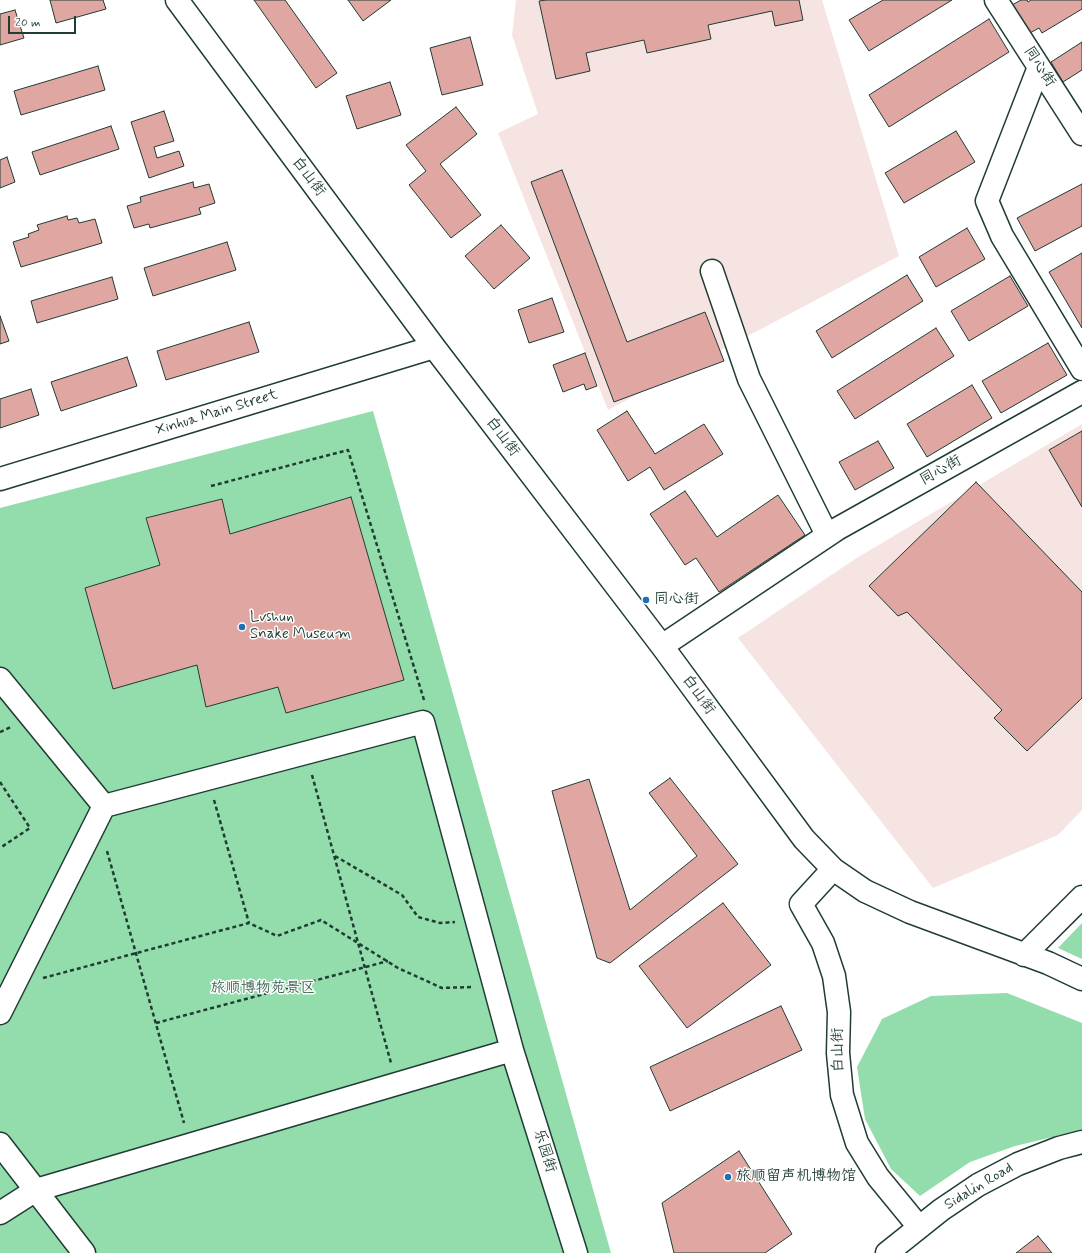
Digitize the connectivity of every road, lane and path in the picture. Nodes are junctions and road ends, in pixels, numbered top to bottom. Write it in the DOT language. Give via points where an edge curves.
graph roads {
  1 [pos="177,0"];
  2 [pos="996,0"];
  3 [pos="1039,66"];
  4 [pos="1082,134"];
  5 [pos="712,271"];
  6 [pos="434,346"];
  7 [pos="1082,369"];
  8 [pos="1082,392"];
  9 [pos="0,480"];
  10 [pos="211,486"];
  11 [pos="827,535"];
  12 [pos="662,646"];
  13 [pos="0,679"];
  14 [pos="423,722"];
  15 [pos="306,753"];
  16 [pos="208,779"];
  17 [pos="0,782"];
  18 [pos="101,812"];
  19 [pos="0,848"];
  20 [pos="334,856"];
  21 [pos="833,869"];
  22 [pos="1082,897"];
  23 [pos="477,919"];
  24 [pos="249,923"];
  25 [pos="358,942"];
  26 [pos="136,954"];
  27 [pos="1024,955"];
  28 [pos="388,961"];
  29 [pos="365,968"];
  30 [pos="1082,979"];
  31 [pos="14,986"];
  32 [pos="495,987"];
  33 [pos="0,1013"];
  34 [pos="156,1023"];
  35 [pos="512,1050"];
  36 [pos="397,1085"];
  37 [pos="1082,1142"];
  38 [pos="0,1144"];
  39 [pos="190,1145"];
  40 [pos="36,1190"];
  41 [pos="0,1213"];
  42 [pos="920,1227"];
  43 [pos="84,1253"];
  44 [pos="576,1253"];
  45 [pos="887,1253"];
  1 -- 6 [label="street, 白山街"];
  2 -- 3 [label="street, 同心街"];
  3 -- 4 [label="street, 同心街"];
  3 -- 7 [label="street" via="987,201 1002,236"];
  5 -- 11 [label="street" via="749,379"];
  6 -- 9 [label="street, Xinhua Main Street"];
  6 -- 12 [label="street, 白山街"];
  8 -- 11 [label="street, 同心街"];
  10 -- 14 [label="path" via="348,450 426,708"];
  11 -- 12 [label="street, 同心街"];
  12 -- 21 [label="street, 白山街" via="804,840"];
  13 -- 18 [label="street"];
  14 -- 15 [label="street"];
  14 -- 23 [label="street, 乐园街"];
  15 -- 16 [label="street"];
  15 -- 20 [label="path"];
  16 -- 18 [label="street"];
  16 -- 24 [label="path"];
  17 -- 19 [label="path" via="30,828"];
  18 -- 26 [label="path"];
  18 -- 31 [label="street"];
  20 -- 23 [label="path" via="402,895 418,917 440,923"];
  20 -- 25 [label="path"];
  21 -- 27 [label="street, 白山街" via="865,891 910,912"];
  21 -- 42 [label="street, 白山街" via="802,904 823,943 834,976 839,1012 838,1053 842,1095 857,1143 878,1177"];
  22 -- 27 [label="street"];
  23 -- 32 [label="street, 乐园街"];
  24 -- 25 [label="path" via="277,936 321,920"];
  24 -- 26 [label="path"];
  25 -- 28 [label="path"];
  25 -- 29 [label="path"];
  26 -- 31 [label="path"];
  26 -- 34 [label="path"];
  27 -- 30 [label="street, 白山街"];
  28 -- 29 [label="path"];
  28 -- 32 [label="path" via="442,988"];
  29 -- 34 [label="path"];
  29 -- 36 [label="path"];
  31 -- 33 [label="street"];
  32 -- 35 [label="street, 乐园街"];
  34 -- 39 [label="path"];
  35 -- 36 [label="street"];
  35 -- 44 [label="street, 乐园街"];
  36 -- 39 [label="street"];
  37 -- 42 [label="street, Sidalin Road" via="1018,1164 978,1185"];
  38 -- 40 [label="street"];
  39 -- 40 [label="street"];
  40 -- 41 [label="street"];
  40 -- 43 [label="street"];
  42 -- 45 [label="street, Sidalin Road"];
}
